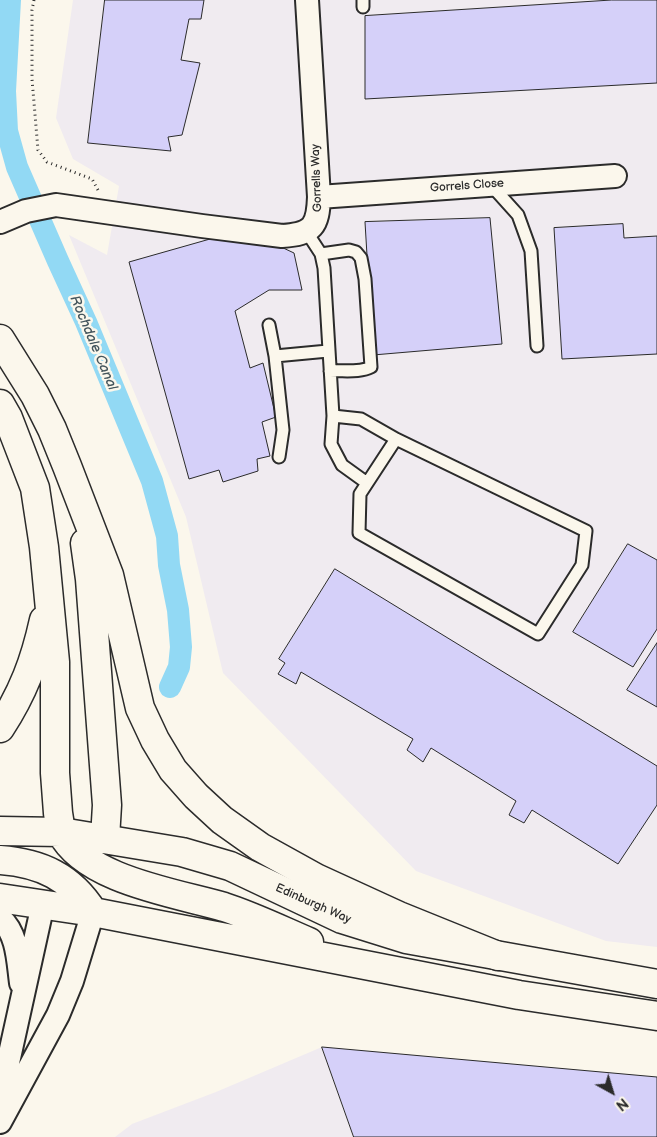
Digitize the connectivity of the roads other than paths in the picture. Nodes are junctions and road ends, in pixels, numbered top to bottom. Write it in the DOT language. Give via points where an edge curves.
graph roads {
  1 [pos="307,0"];
  2 [pos="615,176"];
  3 [pos="490,184"];
  4 [pos="320,197"];
  5 [pos="0,222"];
  6 [pos="306,231"];
  7 [pos="321,254"];
  8 [pos="269,325"];
  9 [pos="1,341"];
  10 [pos="537,346"];
  11 [pos="328,351"];
  12 [pos="275,356"];
  13 [pos="330,371"];
  14 [pos="0,404"];
  15 [pos="332,416"];
  16 [pos="396,439"];
  17 [pos="278,457"];
  18 [pos="366,483"];
  19 [pos="80,502"];
  20 [pos="48,599"];
  21 [pos="0,728"];
  22 [pos="0,831"];
  23 [pos="61,832"];
  24 [pos="105,838"];
  25 [pos="0,860"];
  26 [pos="102,869"];
  27 [pos="51,873"];
  28 [pos="0,898"];
  29 [pos="43,904"];
  30 [pos="93,912"];
  31 [pos="0,918"];
  32 [pos="498,956"];
  33 [pos="368,966"];
  34 [pos="657,984"];
  35 [pos="23,994"];
  36 [pos="657,1016"];
  37 [pos="0,1099"];
  38 [pos="0,1122"];
  1 -- 4 [label="street, Gorrells Way"];
  2 -- 3 [label="street, Gorrels Close"];
  3 -- 4 [label="street, Gorrels Close"];
  3 -- 10 [label="lane" via="518,215 531,251"];
  4 -- 6 [label="street, Gorrells Way" via="318,218"];
  5 -- 6 [label="street" via="26,211 56,205 282,236"];
  6 -- 7 [label="lane"];
  7 -- 11 [label="lane"];
  7 -- 13 [label="lane" via="349,250 361,258 371,367"];
  8 -- 12 [label="lane"];
  9 -- 19 [label="highway" via="36,395"];
  11 -- 12 [label="lane"];
  11 -- 13 [label="lane"];
  12 -- 17 [label="lane" via="284,430"];
  13 -- 15 [label="lane"];
  14 -- 20 [label="highway" via="34,488 44,547"];
  15 -- 16 [label="lane" via="360,419"];
  15 -- 18 [label="lane" via="331,444 342,465"];
  16 -- 18 [label="lane"];
  16 -- 18 [label="lane" via="586,531 582,565 538,634 359,533 360,494"];
  19 -- 24 [label="highway" via="90,579 107,805"];
  19 -- 32 [label="highway" via="109,575 140,708 173,770 196,796 222,820 260,847 316,878"];
  20 -- 21 [label="highway" via="38,646 22,691"];
  20 -- 23 [label="highway" via="55,662 55,773"];
  22 -- 23 [label="highway, Edinburgh Way"];
  23 -- 24 [label="highway, Edinburgh Way"];
  23 -- 26 [label="highway" via="75,852"];
  23 -- 27 [label="highway"];
  24 -- 26 [label="highway"];
  24 -- 32 [label="highway, Edinburgh Way" via="182,852 230,866 342,919 406,938"];
  25 -- 27 [label="highway" via="36,866"];
  26 -- 30 [label="highway"];
  26 -- 33 [label="highway" via="150,888 226,908"];
  27 -- 29 [label="highway"];
  27 -- 30 [label="highway" via="71,885"];
  28 -- 29 [label="highway"];
  29 -- 30 [label="highway"];
  29 -- 35 [label="street"];
  30 -- 33 [label="highway"];
  30 -- 38 [label="street" via="58,1015"];
  31 -- 35 [label="street" via="13,936"];
  32 -- 34 [label="highway, Edinburgh Way"];
  33 -- 36 [label="highway" via="519,995"];
  35 -- 37 [label="street"];
}
